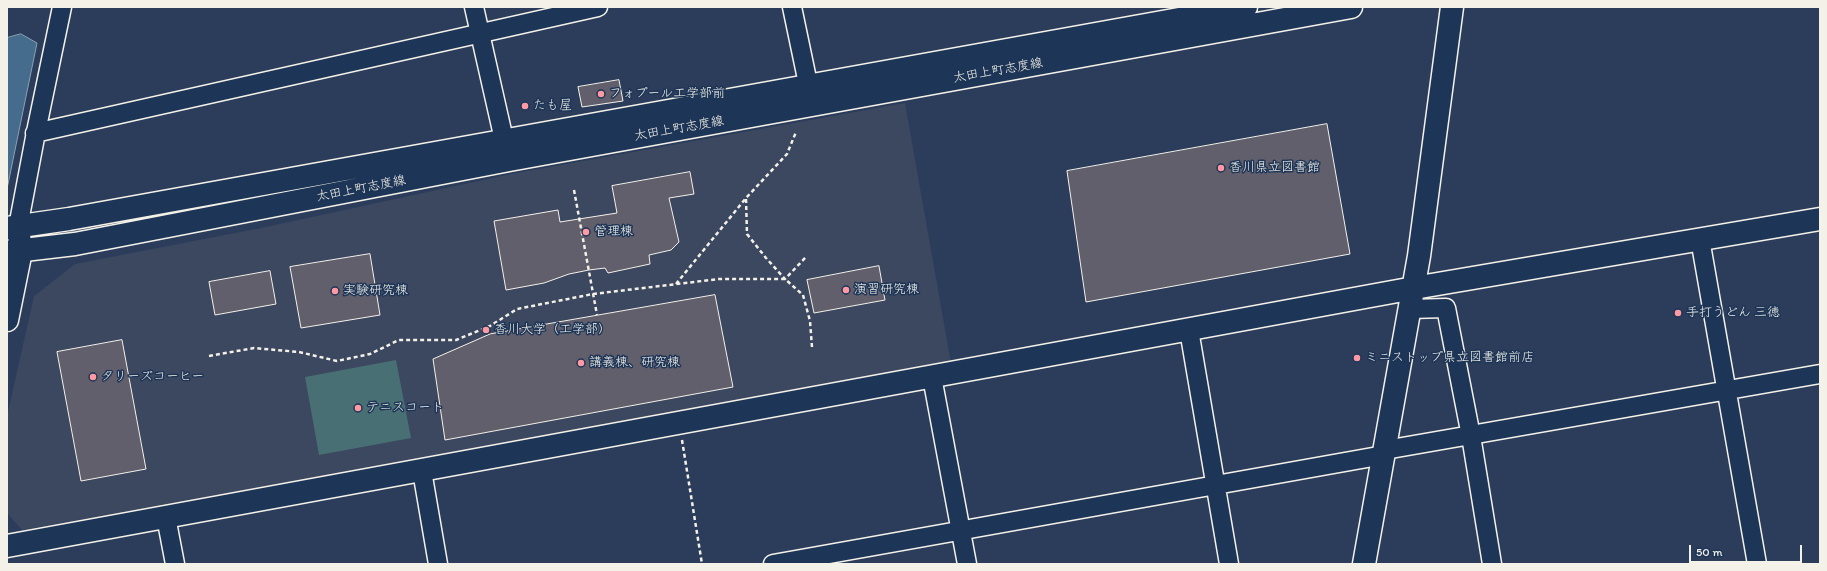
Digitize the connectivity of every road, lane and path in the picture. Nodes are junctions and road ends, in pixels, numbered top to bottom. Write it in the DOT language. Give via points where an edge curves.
graph roads {
  1 [pos="62,7"];
  2 [pos="474,7"];
  3 [pos="598,7"];
  4 [pos="792,7"];
  5 [pos="1246,7"];
  6 [pos="1351,7"];
  7 [pos="1452,7"];
  8 [pos="480,34"];
  9 [pos="810,95"];
  10 [pos="796,132"];
  11 [pos="36,133"];
  12 [pos="506,150"];
  13 [pos="574,190"];
  14 [pos="746,198"];
  15 [pos="1820,219"];
  16 [pos="12,227"];
  17 [pos="1700,239"];
  18 [pos="14,252"];
  19 [pos="806,256"];
  20 [pos="785,279"];
  21 [pos="675,284"];
  22 [pos="593,294"];
  23 [pos="1412,299"];
  24 [pos="597,315"];
  25 [pos="7,320"];
  26 [pos="1189,330"];
  27 [pos="812,347"];
  28 [pos="210,356"];
  29 [pos="1820,374"];
  30 [pos="932,377"];
  31 [pos="1725,391"];
  32 [pos="679,423"];
  33 [pos="1471,436"];
  34 [pos="1384,452"];
  35 [pos="422,471"];
  36 [pos="1216,485"];
  37 [pos="166,517"];
  38 [pos="960,529"];
  39 [pos="7,546"];
  40 [pos="175,564"];
  41 [pos="438,564"];
  42 [pos="702,564"];
  43 [pos="773,564"];
  44 [pos="967,564"];
  45 [pos="1229,564"];
  46 [pos="1364,564"];
  47 [pos="1492,564"];
  48 [pos="1756,564"];
  1 -- 11 [label="street"];
  2 -- 8 [label="street"];
  3 -- 8 [label="street"];
  4 -- 9 [label="street"];
  5 -- 9 [label="street, 太田上町志度線"];
  6 -- 9 [label="street, 太田上町志度線"];
  7 -- 23 [label="street"];
  8 -- 11 [label="street"];
  8 -- 12 [label="street"];
  9 -- 12 [label="street, 太田上町志度線"];
  10 -- 14 [label="path" via="787,154"];
  11 -- 16 [label="street"];
  12 -- 16 [label="street, 太田上町志度線"];
  12 -- 18 [label="street, 太田上町志度線" via="75,244"];
  13 -- 22 [label="path"];
  14 -- 20 [label="path" via="747,234"];
  14 -- 21 [label="path"];
  15 -- 17 [label="street"];
  16 -- 18 [label="street"];
  17 -- 23 [label="street"];
  17 -- 31 [label="street"];
  18 -- 25 [label="street"];
  19 -- 20 [label="path"];
  20 -- 21 [label="path" via="719,279"];
  20 -- 27 [label="path" via="803,296 810,321"];
  21 -- 22 [label="path"];
  22 -- 24 [label="path"];
  22 -- 28 [label="path" via="517,309 490,326 456,340 399,340 370,354 337,361 299,352 254,348"];
  23 -- 26 [label="street"];
  23 -- 33 [label="street" via="1446,308"];
  23 -- 34 [label="street"];
  26 -- 30 [label="street"];
  26 -- 36 [label="street"];
  29 -- 31 [label="street"];
  30 -- 32 [label="street"];
  30 -- 38 [label="street"];
  31 -- 33 [label="street"];
  31 -- 48 [label="street"];
  32 -- 35 [label="street"];
  32 -- 42 [label="path"];
  33 -- 34 [label="street"];
  33 -- 47 [label="street"];
  34 -- 36 [label="street"];
  34 -- 46 [label="street"];
  35 -- 37 [label="street"];
  35 -- 41 [label="street"];
  36 -- 38 [label="street"];
  36 -- 45 [label="street"];
  37 -- 39 [label="street"];
  37 -- 40 [label="street"];
  38 -- 43 [label="street"];
  38 -- 44 [label="street"];
}
